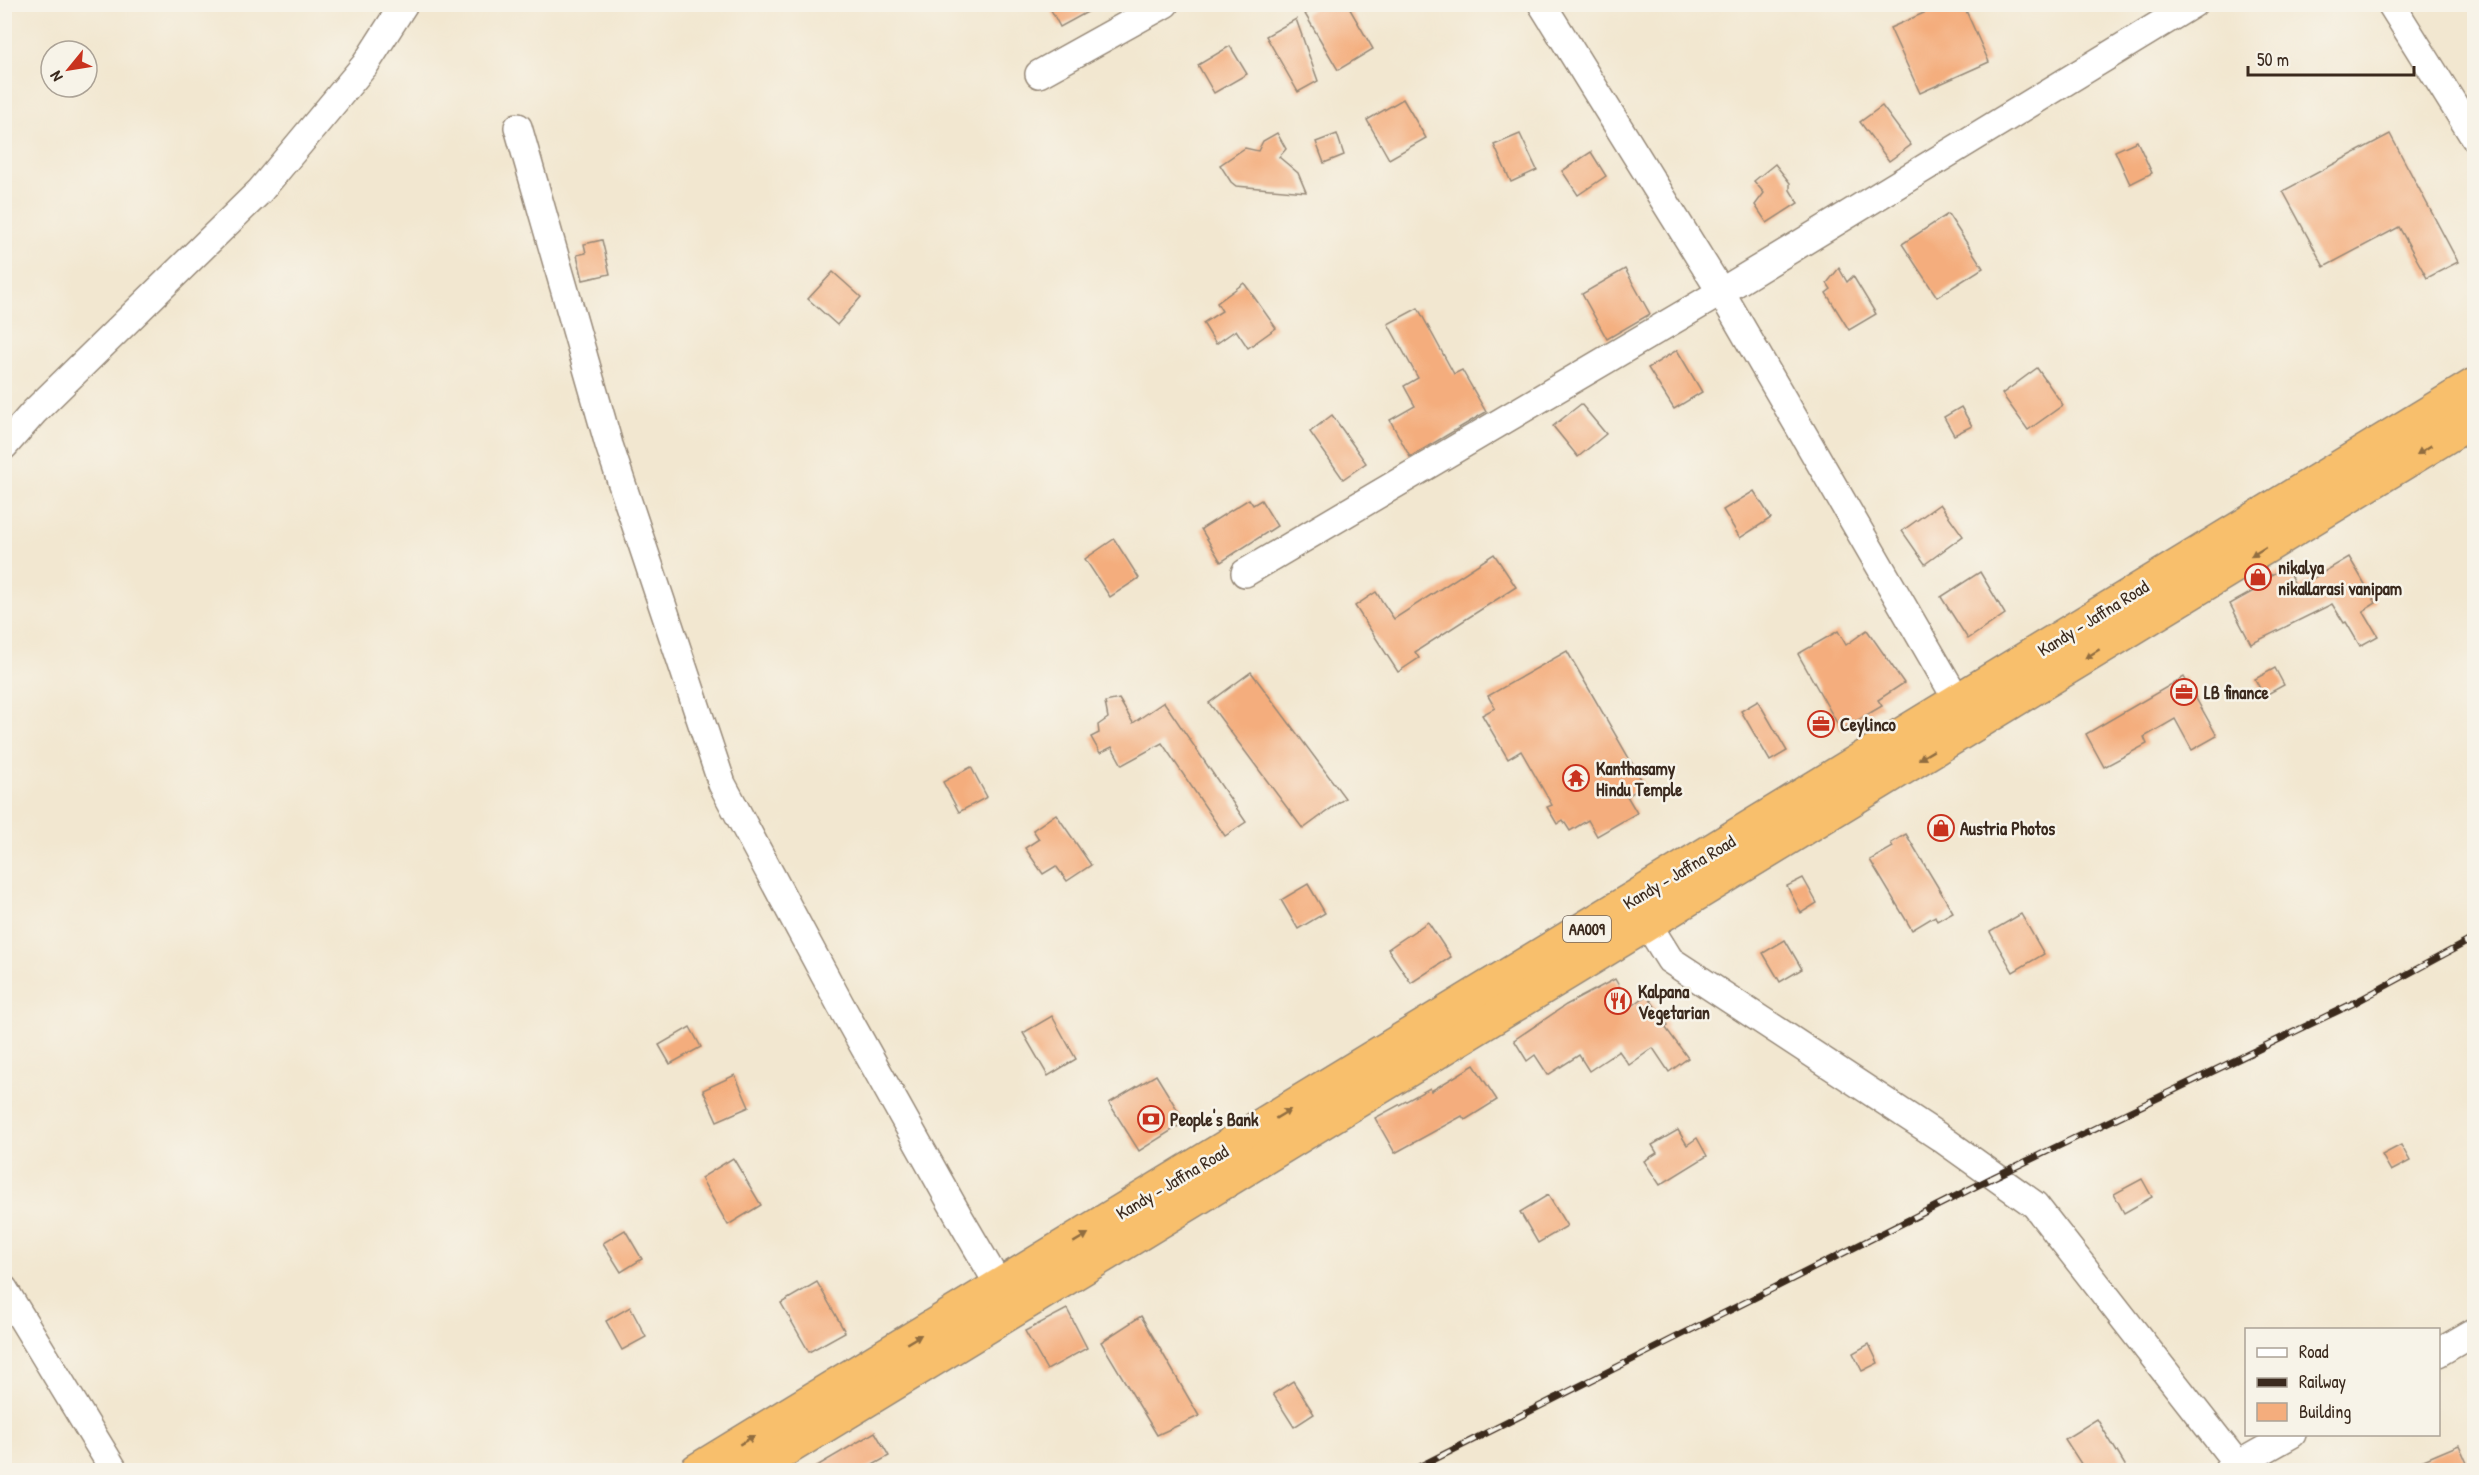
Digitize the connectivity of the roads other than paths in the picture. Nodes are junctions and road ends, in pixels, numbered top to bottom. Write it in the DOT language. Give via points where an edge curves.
graph roads {
  1 [pos="404,4"];
  2 [pos="1165,4"];
  3 [pos="1542,4"];
  4 [pos="2193,4"];
  5 [pos="2391,4"];
  6 [pos="1039,74"];
  7 [pos="518,127"];
  8 [pos="2475,137"];
  9 [pos="1720,292"];
  10 [pos="2475,385"];
  11 [pos="2475,420"];
  12 [pos="4,446"];
  13 [pos="1245,573"];
  14 [pos="1965,714"];
  15 [pos="1641,913"];
  16 [pos="1000,1287"];
  17 [pos="4,1289"];
  18 [pos="2475,1332"];
  19 [pos="2440,1352"];
  20 [pos="2289,1436"];
  21 [pos="2236,1469"];
  22 [pos="114,1470"];
  23 [pos="698,1470"];
  24 [pos="752,1470"];
  1 -- 12 [label="street" via="365,65 261,191 34,412"];
  2 -- 6 [label="street"];
  3 -- 9 [label="street"];
  4 -- 9 [label="street"];
  5 -- 8 [label="street"];
  7 -- 16 [label="street" via="609,445 722,784 851,1024"];
  9 -- 13 [label="street"];
  9 -- 14 [label="street"];
  10 -- 14 [label="highway, Kandy - Jaffna Road / AA009"];
  11 -- 14 [label="highway, Kandy - Jaffna Road / AA009, one-way"];
  14 -- 15 [label="highway, Kandy - Jaffna Road / AA009"];
  16 -- 15 [label="highway, Kandy - Jaffna Road / AA009, one-way"];
  15 -- 21 [label="street" via="1670,960 1941,1138 2035,1205"];
  15 -- 24 [label="highway, Kandy - Jaffna Road / AA009"];
  23 -- 16 [label="highway, Kandy - Jaffna Road / AA009, one-way"];
  17 -- 22 [label="street"];
  18 -- 19 [label="street"];
  20 -- 21 [label="street"];
}
